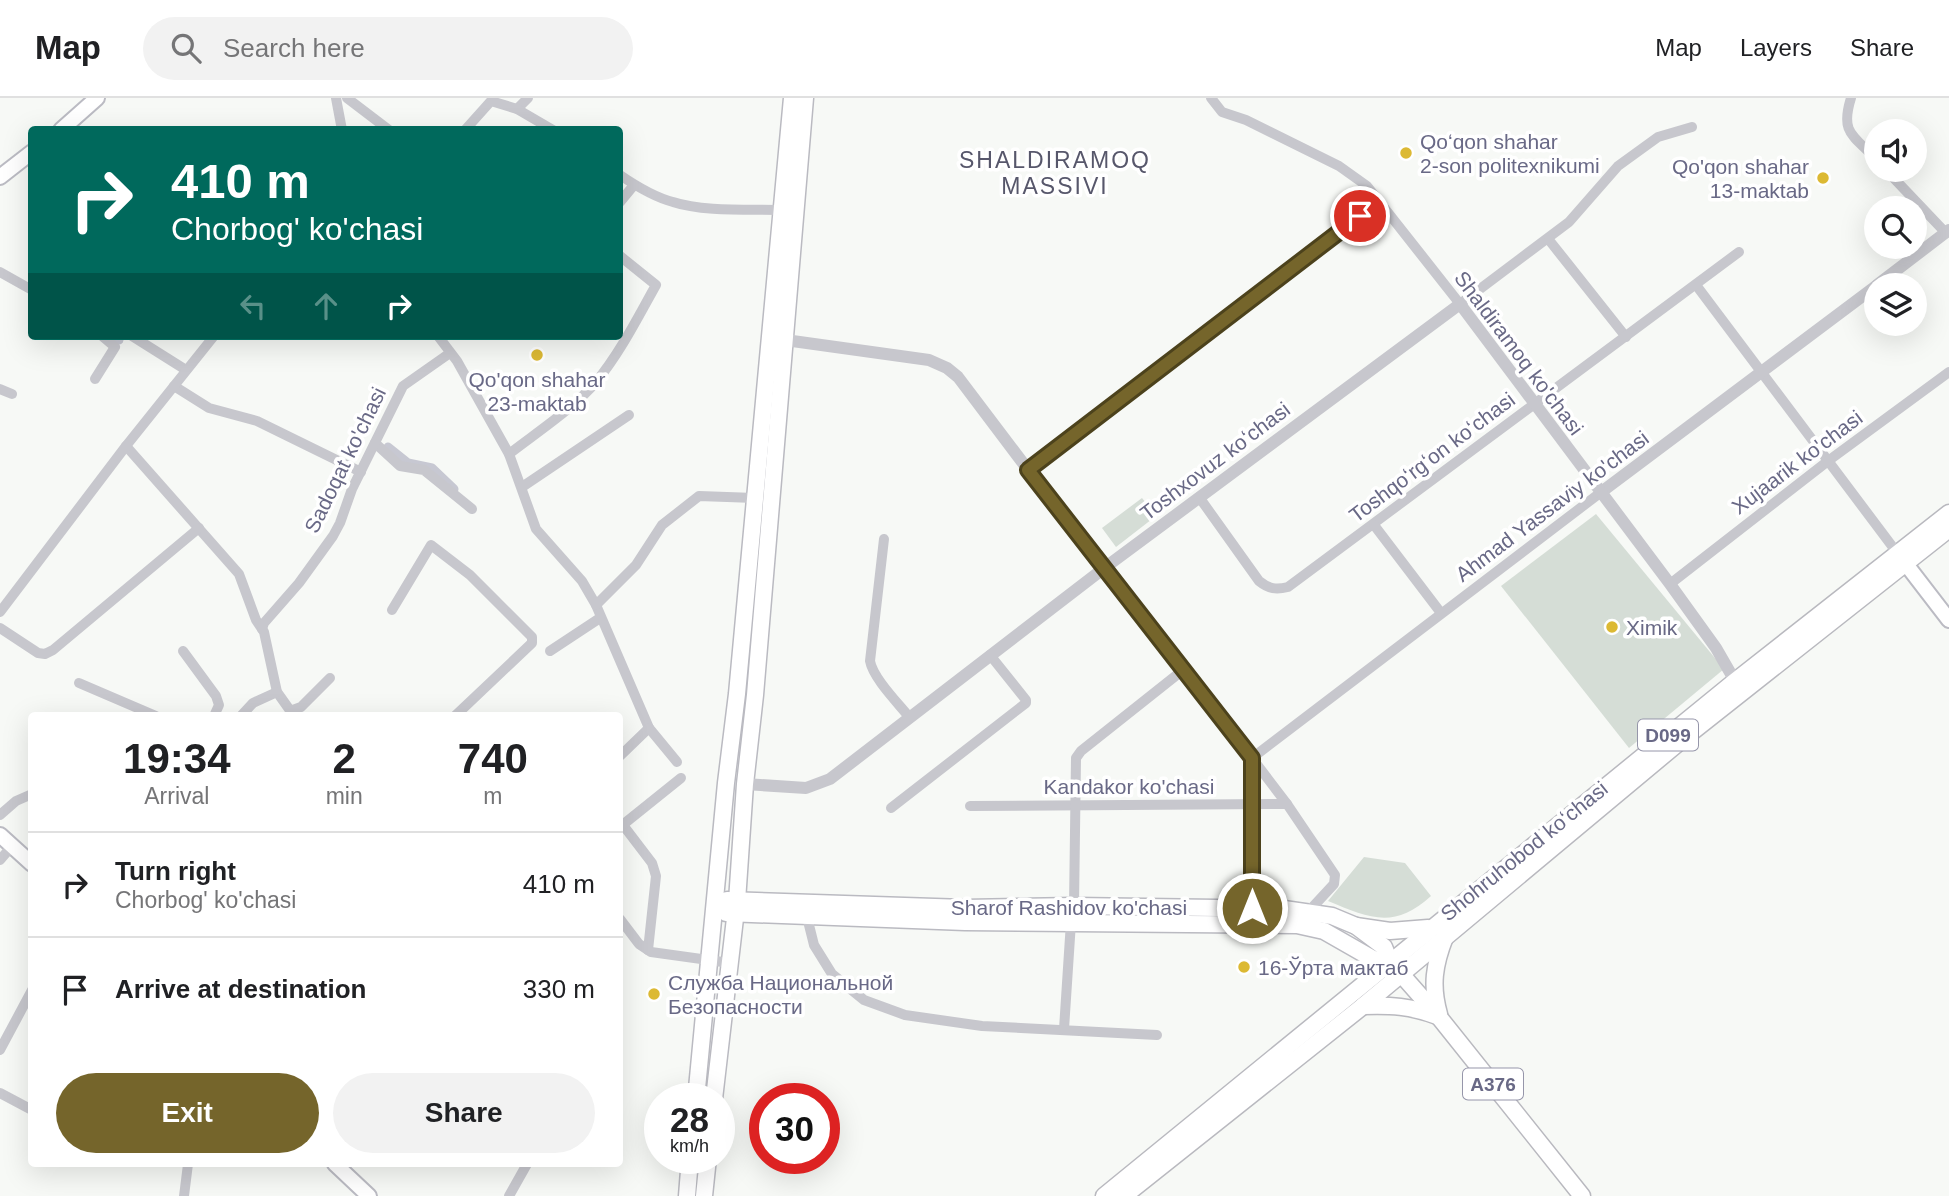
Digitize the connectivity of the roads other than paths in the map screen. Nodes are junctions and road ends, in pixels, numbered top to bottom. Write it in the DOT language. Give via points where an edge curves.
graph roads {
  1 [pos="97,98"];
  2 [pos="336,98"];
  3 [pos="347,98"];
  4 [pos="528,98"];
  5 [pos="792,98"];
  6 [pos="805,98"];
  7 [pos="1211,98"];
  8 [pos="1851,98"];
  9 [pos="517,109"];
  10 [pos="66,126"];
  11 [pos="341,126"];
  12 [pos="384,126"];
  13 [pos="469,126"];
  14 [pos="546,126"];
  15 [pos="1692,127"];
  16 [pos="1864,145"];
  17 [pos="28,155"];
  18 [pos="0,177"];
  19 [pos="623,177"];
  20 [pos="1898,182"];
  21 [pos="634,185"];
  22 [pos="623,198"];
  23 [pos="1379,202"];
  24 [pos="782,210"];
  25 [pos="1947,231"];
  26 [pos="1549,240"];
  27 [pos="1740,252"];
  28 [pos="623,258"];
  29 [pos="0,272"];
  30 [pos="1893,273"];
  31 [pos="1696,285"];
  32 [pos="28,288"];
  33 [pos="1864,295"];
  34 [pos="1460,304"];
  35 [pos="1626,337"];
  36 [pos="777,339"];
  37 [pos="107,340"];
  38 [pos="138,340"];
  39 [pos="211,340"];
  40 [pos="441,340"];
  41 [pos="450,353"];
  42 [pos="186,370"];
  43 [pos="1949,372"];
  44 [pos="1761,373"];
  45 [pos="95,379"];
  46 [pos="174,386"];
  47 [pos="0,389"];
  48 [pos="12,394"];
  49 [pos="1534,405"];
  50 [pos="629,415"];
  51 [pos="375,443"];
  52 [pos="126,446"];
  53 [pos="509,454"];
  54 [pos="1828,461"];
  55 [pos="1028,470"];
  56 [pos="361,472"];
  57 [pos="522,487"];
  58 [pos="1600,493"];
  59 [pos="1199,497"];
  60 [pos="755,498"];
  61 [pos="472,509"];
  62 [pos="1949,513"];
  63 [pos="1374,525"];
  64 [pos="199,528"];
  65 [pos="1949,529"];
  66 [pos="884,539"];
  67 [pos="1902,559"];
  68 [pos="1103,569"];
  69 [pos="1670,584"];
  70 [pos="596,605"];
  71 [pos="392,610"];
  72 [pos="0,612"];
  73 [pos="1441,614"];
  74 [pos="600,618"];
  75 [pos="1949,620"];
  76 [pos="0,628"];
  77 [pos="262,629"];
  78 [pos="183,651"];
  79 [pos="550,651"];
  80 [pos="990,656"];
  81 [pos="1183,670"];
  82 [pos="330,678"];
  83 [pos="79,683"];
  84 [pos="1738,687"];
  85 [pos="277,692"];
  86 [pos="147,712"];
  87 [pos="216,712"];
  88 [pos="245,712"];
  89 [pos="291,712"];
  90 [pos="295,712"];
  91 [pos="459,712"];
  92 [pos="910,718"];
  93 [pos="649,728"];
  94 [pos="623,753"];
  95 [pos="1252,758"];
  96 [pos="677,762"];
  97 [pos="681,778"];
  98 [pos="745,784"];
  99 [pos="28,796"];
  100 [pos="1075,804"];
  101 [pos="1287,804"];
  102 [pos="970,806"];
  103 [pos="1252,806"];
  104 [pos="891,808"];
  105 [pos="0,815"];
  106 [pos="623,824"];
  107 [pos="623,828"];
  108 [pos="0,835"];
  109 [pos="12,846"];
  110 [pos="0,860"];
  111 [pos="28,860"];
  112 [pos="716,905"];
  113 [pos="1149,906"];
  114 [pos="737,908"];
  115 [pos="1252,908"];
  116 [pos="1309,911"];
  117 [pos="1072,914"];
  118 [pos="807,916"];
  119 [pos="623,923"];
  120 [pos="1149,923"];
  121 [pos="1356,926"];
  122 [pos="1438,931"];
  123 [pos="648,950"];
  124 [pos="710,961"];
  125 [pos="730,963"];
  126 [pos="1396,968"];
  127 [pos="28,998"];
  128 [pos="1363,1006"];
  129 [pos="1439,1017"];
  130 [pos="1063,1029"];
  131 [pos="1157,1035"];
  132 [pos="0,1050"];
  133 [pos="698,1083"];
  134 [pos="716,1083"];
  135 [pos="0,1093"];
  136 [pos="28,1108"];
  137 [pos="188,1167"];
  138 [pos="338,1167"];
  139 [pos="525,1167"];
  140 [pos="689,1174"];
  141 [pos="706,1174"];
  142 [pos="184,1196"];
  143 [pos="369,1196"];
  144 [pos="509,1196"];
  145 [pos="687,1196"];
  146 [pos="704,1196"];
  147 [pos="1104,1196"];
  148 [pos="1124,1196"];
  149 [pos="1582,1196"];
  1 -- 10 [label="main road"];
  2 -- 11 [label="street"];
  3 -- 12 [label="street"];
  4 -- 9 [label="street"];
  5 -- 24 [label="main road"];
  6 -- 36 [label="main road"];
  7 -- 23 [label="street, Shaldiramoq ko'chasi" via="1222,112 1339,166"];
  8 -- 16 [label="street" via="1846,125"];
  9 -- 13 [label="street" via="491,102"];
  9 -- 14 [label="street"];
  15 -- 26 [label="street, Toshxovuz koʻchasi" via="1658,137 1618,166"];
  17 -- 18 [label="main road"];
  19 -- 21 [label="street"];
  20 -- 25 [label="street"];
  21 -- 22 [label="street"];
  21 -- 24 [label="street" via="688,206"];
  23 -- 34 [label="street, Shaldiramoq ko'chasi"];
  23 -- 55 [label="street"];
  24 -- 36 [label="main road"];
  25 -- 30 [label="street, Ahmad Yassaviy ko'chasi"];
  26 -- 34 [label="street, Toshxovuz koʻchasi"];
  26 -- 35 [label="street"];
  27 -- 31 [label="street, Toshqoʻrgʻon koʻchasi"];
  28 -- 53 [label="street" via="656,285 631,330 596,382"];
  29 -- 32 [label="street"];
  31 -- 35 [label="street, Toshqoʻrgʻon koʻchasi"];
  31 -- 44 [label="street"];
  33 -- 44 [label="street, Ahmad Yassaviy ko'chasi"];
  34 -- 49 [label="street, Shaldiramoq ko'chasi"];
  34 -- 59 [label="street, Toshxovuz koʻchasi"];
  35 -- 49 [label="street, Toshqoʻrgʻon koʻchasi"];
  36 -- 55 [label="street" via="929,360 947,368"];
  36 -- 60 [label="main road"];
  36 -- 98 [label="main road" via="755,695"];
  37 -- 45 [label="street" via="115,346"];
  38 -- 42 [label="street"];
  39 -- 42 [label="street"];
  40 -- 41 [label="street"];
  41 -- 51 [label="street, Sadoqat ko'chasi" via="403,386"];
  41 -- 53 [label="street"];
  42 -- 46 [label="street"];
  43 -- 54 [label="street, Xujaarik ko'chasi"];
  44 -- 54 [label="street"];
  44 -- 58 [label="street, Ahmad Yassaviy ko'chasi"];
  46 -- 52 [label="street"];
  46 -- 56 [label="street" via="208,408 257,421"];
  47 -- 48 [label="street"];
  49 -- 58 [label="street, Shaldiramoq ko'chasi"];
  49 -- 63 [label="street, Toshqoʻrgʻon koʻchasi"];
  50 -- 57 [label="street"];
  51 -- 56 [label="street, Sadoqat ko'chasi"];
  51 -- 61 [label="street" via="400,466 424,470"];
  52 -- 64 [label="street"];
  52 -- 72 [label="street"];
  53 -- 57 [label="street"];
  54 -- 67 [label="street"];
  54 -- 69 [label="street, Xujaarik ko'chasi"];
  55 -- 68 [label="street"];
  56 -- 77 [label="street, Sadoqat ko'chasi" via="333,536"];
  57 -- 70 [label="street" via="536,529 582,581"];
  58 -- 69 [label="street, Shaldiramoq ko'chasi"];
  58 -- 73 [label="street, Ahmad Yassaviy ko'chasi"];
  59 -- 63 [label="street, Toshqoʻrgʻon koʻchasi" via="1259,580 1278,590"];
  59 -- 68 [label="street, Toshxovuz koʻchasi"];
  60 -- 70 [label="street" via="699,496 662,525 636,565"];
  60 -- 112 [label="main road"];
  62 -- 67 [label="main road, Shohruhobod koʻchasi / D099"];
  63 -- 73 [label="street"];
  64 -- 76 [label="street" via="53,650 38,653"];
  64 -- 77 [label="street" via="239,574"];
  65 -- 67 [label="main road, Shohruhobod koʻchasi / D099"];
  66 -- 92 [label="street" via="870,661"];
  67 -- 75 [label="main road"];
  67 -- 84 [label="main road, Shohruhobod koʻchasi / D099"];
  68 -- 80 [label="street, Toshxovuz koʻchasi"];
  68 -- 81 [label="street"];
  69 -- 84 [label="street, Shaldiramoq ko'chasi"];
  70 -- 74 [label="street"];
  71 -- 91 [label="street" via="431,545 470,575 532,638 533,643"];
  73 -- 95 [label="street, Ahmad Yassaviy ko'chasi"];
  74 -- 79 [label="street"];
  74 -- 93 [label="street"];
  77 -- 85 [label="street"];
  78 -- 87 [label="street" via="216,696"];
  80 -- 92 [label="street, Toshxovuz koʻchasi"];
  80 -- 104 [label="street" via="1027,702"];
  81 -- 95 [label="street"];
  81 -- 100 [label="street" via="1078,754"];
  82 -- 90 [label="street"];
  83 -- 86 [label="street"];
  84 -- 122 [label="main road, Shohruhobod koʻchasi / D099"];
  85 -- 88 [label="street"];
  85 -- 89 [label="street"];
  92 -- 98 [label="street, Toshxovuz koʻchasi" via="831,779 806,788"];
  93 -- 94 [label="street"];
  93 -- 96 [label="street"];
  95 -- 101 [label="street"];
  95 -- 103 [label="street"];
  97 -- 106 [label="street"];
  98 -- 114 [label="main road"];
  99 -- 105 [label="street"];
  100 -- 102 [label="street, Kandakor ko'chasi"];
  100 -- 103 [label="street, Kandakor ko'chasi"];
  100 -- 117 [label="street"];
  101 -- 103 [label="street, Kandakor ko'chasi"];
  101 -- 116 [label="street" via="1335,875 1334,884"];
  103 -- 115 [label="street"];
  107 -- 123 [label="street" via="652,863 656,876"];
  108 -- 109 [label="main road"];
  109 -- 110 [label="street"];
  109 -- 111 [label="main road"];
  112 -- 114 [label="main road, Sharof Rashidov ko'chasi"];
  112 -- 124 [label="main road"];
  113 -- 115 [label="main road, Sharof Rashidov ko'chasi"];
  113 -- 117 [label="main road, Sharof Rashidov ko'chasi"];
  113 -- 120 [label="main road"];
  114 -- 117 [label="main road, Sharof Rashidov ko'chasi" via="965,908"];
  114 -- 118 [label="main road, Sharof Rashidov ko'chasi"];
  114 -- 125 [label="main road"];
  115 -- 116 [label="main road, Sharof Rashidov ko'chasi"];
  116 -- 121 [label="main road, Sharof Rashidov ko'chasi"];
  117 -- 118 [label="main road, Sharof Rashidov ko'chasi" via="965,922"];
  117 -- 120 [label="main road, Sharof Rashidov ko'chasi"];
  117 -- 130 [label="street"];
  118 -- 130 [label="street" via="814,945 832,974 864,1000 905,1015 982,1026"];
  119 -- 123 [label="street"];
  120 -- 126 [label="main road, Sharof Rashidov ko'chasi" via="1297,925 1324,931"];
  121 -- 122 [label="main road" via="1390,932"];
  121 -- 126 [label="main road, Sharof Rashidov ko'chasi" via="1384,947"];
  122 -- 126 [label="main road, Shohruhobod koʻchasi / D099"];
  122 -- 129 [label="main road" via="1433,994"];
  123 -- 124 [label="street"];
  124 -- 125 [label="street"];
  124 -- 133 [label="main road"];
  125 -- 134 [label="main road"];
  126 -- 128 [label="main road, Shohruhobod koʻchasi / D099"];
  126 -- 129 [label="main road, A376"];
  126 -- 147 [label="main road, Shohruhobod koʻchasi / D099"];
  127 -- 132 [label="street"];
  128 -- 129 [label="main road" via="1394,1004"];
  128 -- 148 [label="main road, Shohruhobod koʻchasi / D099"];
  129 -- 149 [label="main road, A376"];
  130 -- 131 [label="street"];
  135 -- 136 [label="street"];
  137 -- 142 [label="street"];
  138 -- 143 [label="main road"];
  139 -- 144 [label="street"];
  140 -- 145 [label="main road"];
  141 -- 146 [label="main road"];
}
